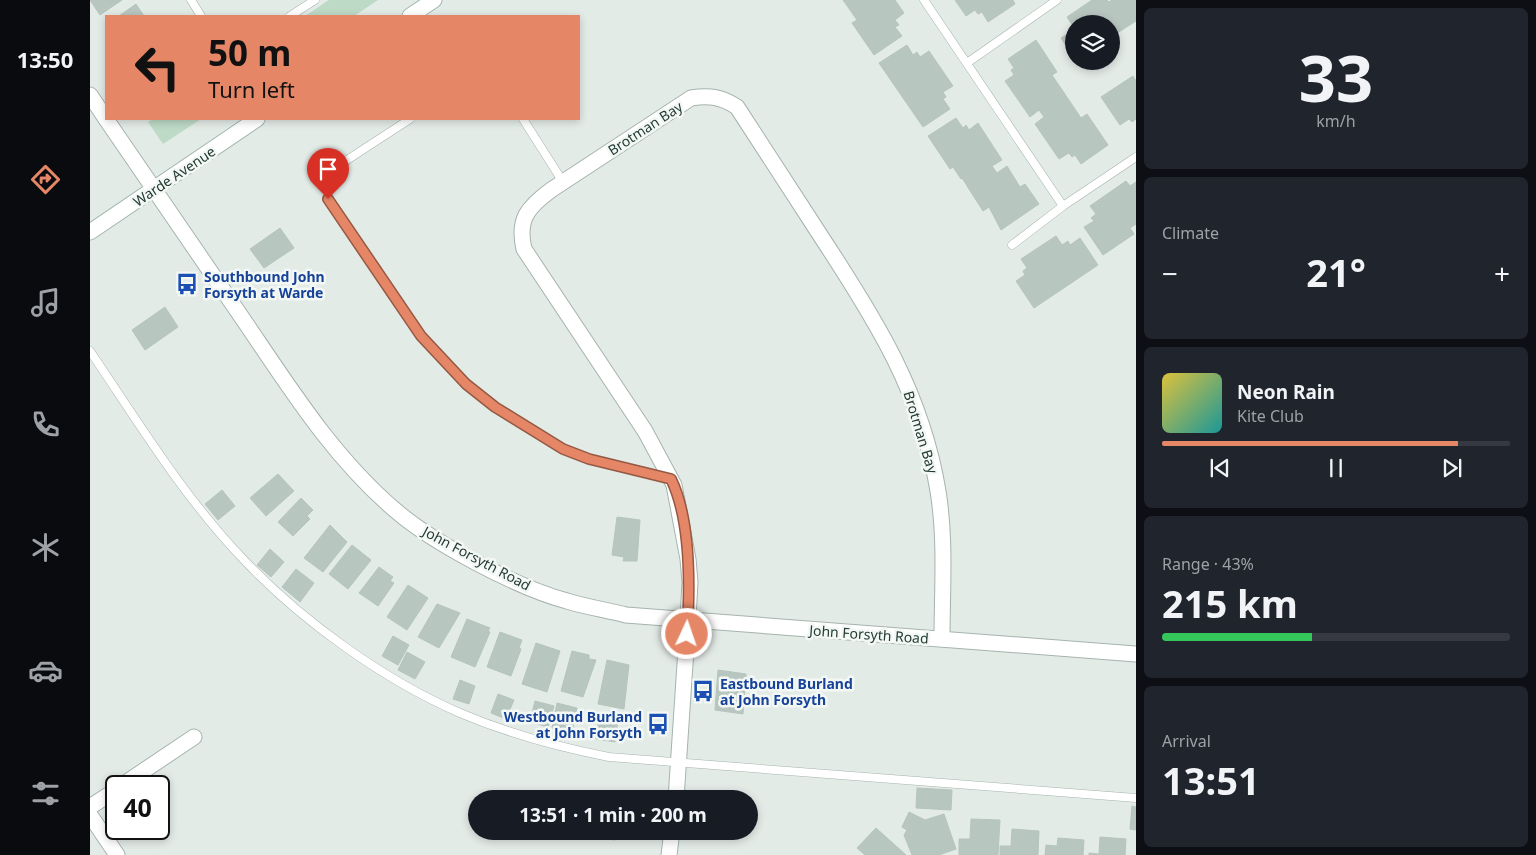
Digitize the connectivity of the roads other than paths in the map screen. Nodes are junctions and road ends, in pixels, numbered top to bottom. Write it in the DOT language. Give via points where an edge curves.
graph roads {
  1 [pos="191,0"];
  2 [pos="315,0"];
  3 [pos="434,0"];
  4 [pos="924,0"];
  5 [pos="1057,0"];
  6 [pos="200,15"];
  7 [pos="292,15"];
  8 [pos="412,15"];
  9 [pos="967,63"];
  10 [pos="90,95"];
  11 [pos="105,118"];
  12 [pos="107,120"];
  13 [pos="256,120"];
  14 [pos="408,120"];
  15 [pos="524,120"];
  16 [pos="1136,156"];
  17 [pos="563,182"];
  18 [pos="154,189"];
  19 [pos="1064,206"];
  20 [pos="90,232"];
  21 [pos="1012,245"];
  22 [pos="90,351"];
  23 [pos="671,479"];
  24 [pos="688,619"];
  25 [pos="942,639"];
  26 [pos="1136,654"];
  27 [pos="194,737"];
  28 [pos="679,762"];
  29 [pos="137,775"];
  30 [pos="677,790"];
  31 [pos="105,798"];
  32 [pos="1136,798"];
  33 [pos="90,808"];
  34 [pos="90,815"];
  35 [pos="671,840"];
  36 [pos="117,855"];
  37 [pos="669,855"];
  1 -- 6 [label="lane"];
  2 -- 7 [label="lane"];
  3 -- 8 [label="street"];
  4 -- 9 [label="lane"];
  5 -- 9 [label="lane"];
  9 -- 19 [label="lane"];
  10 -- 11 [label="street, John Forsyth Road"];
  12 -- 18 [label="street, John Forsyth Road"];
  13 -- 18 [label="street, Warde Avenue"];
  14 -- 23 [label="lane" via="330,171 327,187 328,199 421,336 460,378 495,407 563,449 589,459"];
  15 -- 17 [label="lane"];
  16 -- 19 [label="lane"];
  17 -- 23 [label="street, Brotman Bay" via="532,204 520,234 524,249 645,431"];
  17 -- 25 [label="street, Brotman Bay" via="691,98 711,96 725,99 737,108 862,300 904,375 929,451 938,491 942,525"];
  18 -- 20 [label="street, Warde Avenue"];
  18 -- 24 [label="street, John Forsyth Road" via="328,441 396,511 426,532 508,578 566,601 626,615"];
  19 -- 21 [label="lane"];
  22 -- 28 [label="lane" via="171,470 245,561 304,615 349,648 460,713 569,749 608,757"];
  23 -- 24 [label="street, Brotman Bay" via="683,521 688,559"];
  24 -- 25 [label="street, John Forsyth Road"];
  24 -- 28 [label="street, Brotman Bay"];
  25 -- 26 [label="street, John Forsyth Road"];
  27 -- 29 [label="street"];
  28 -- 30 [label="street, Brotman Bay"];
  28 -- 32 [label="lane"];
  31 -- 33 [label="street"];
  34 -- 36 [label="street"];
  35 -- 37 [label="street"];
}
